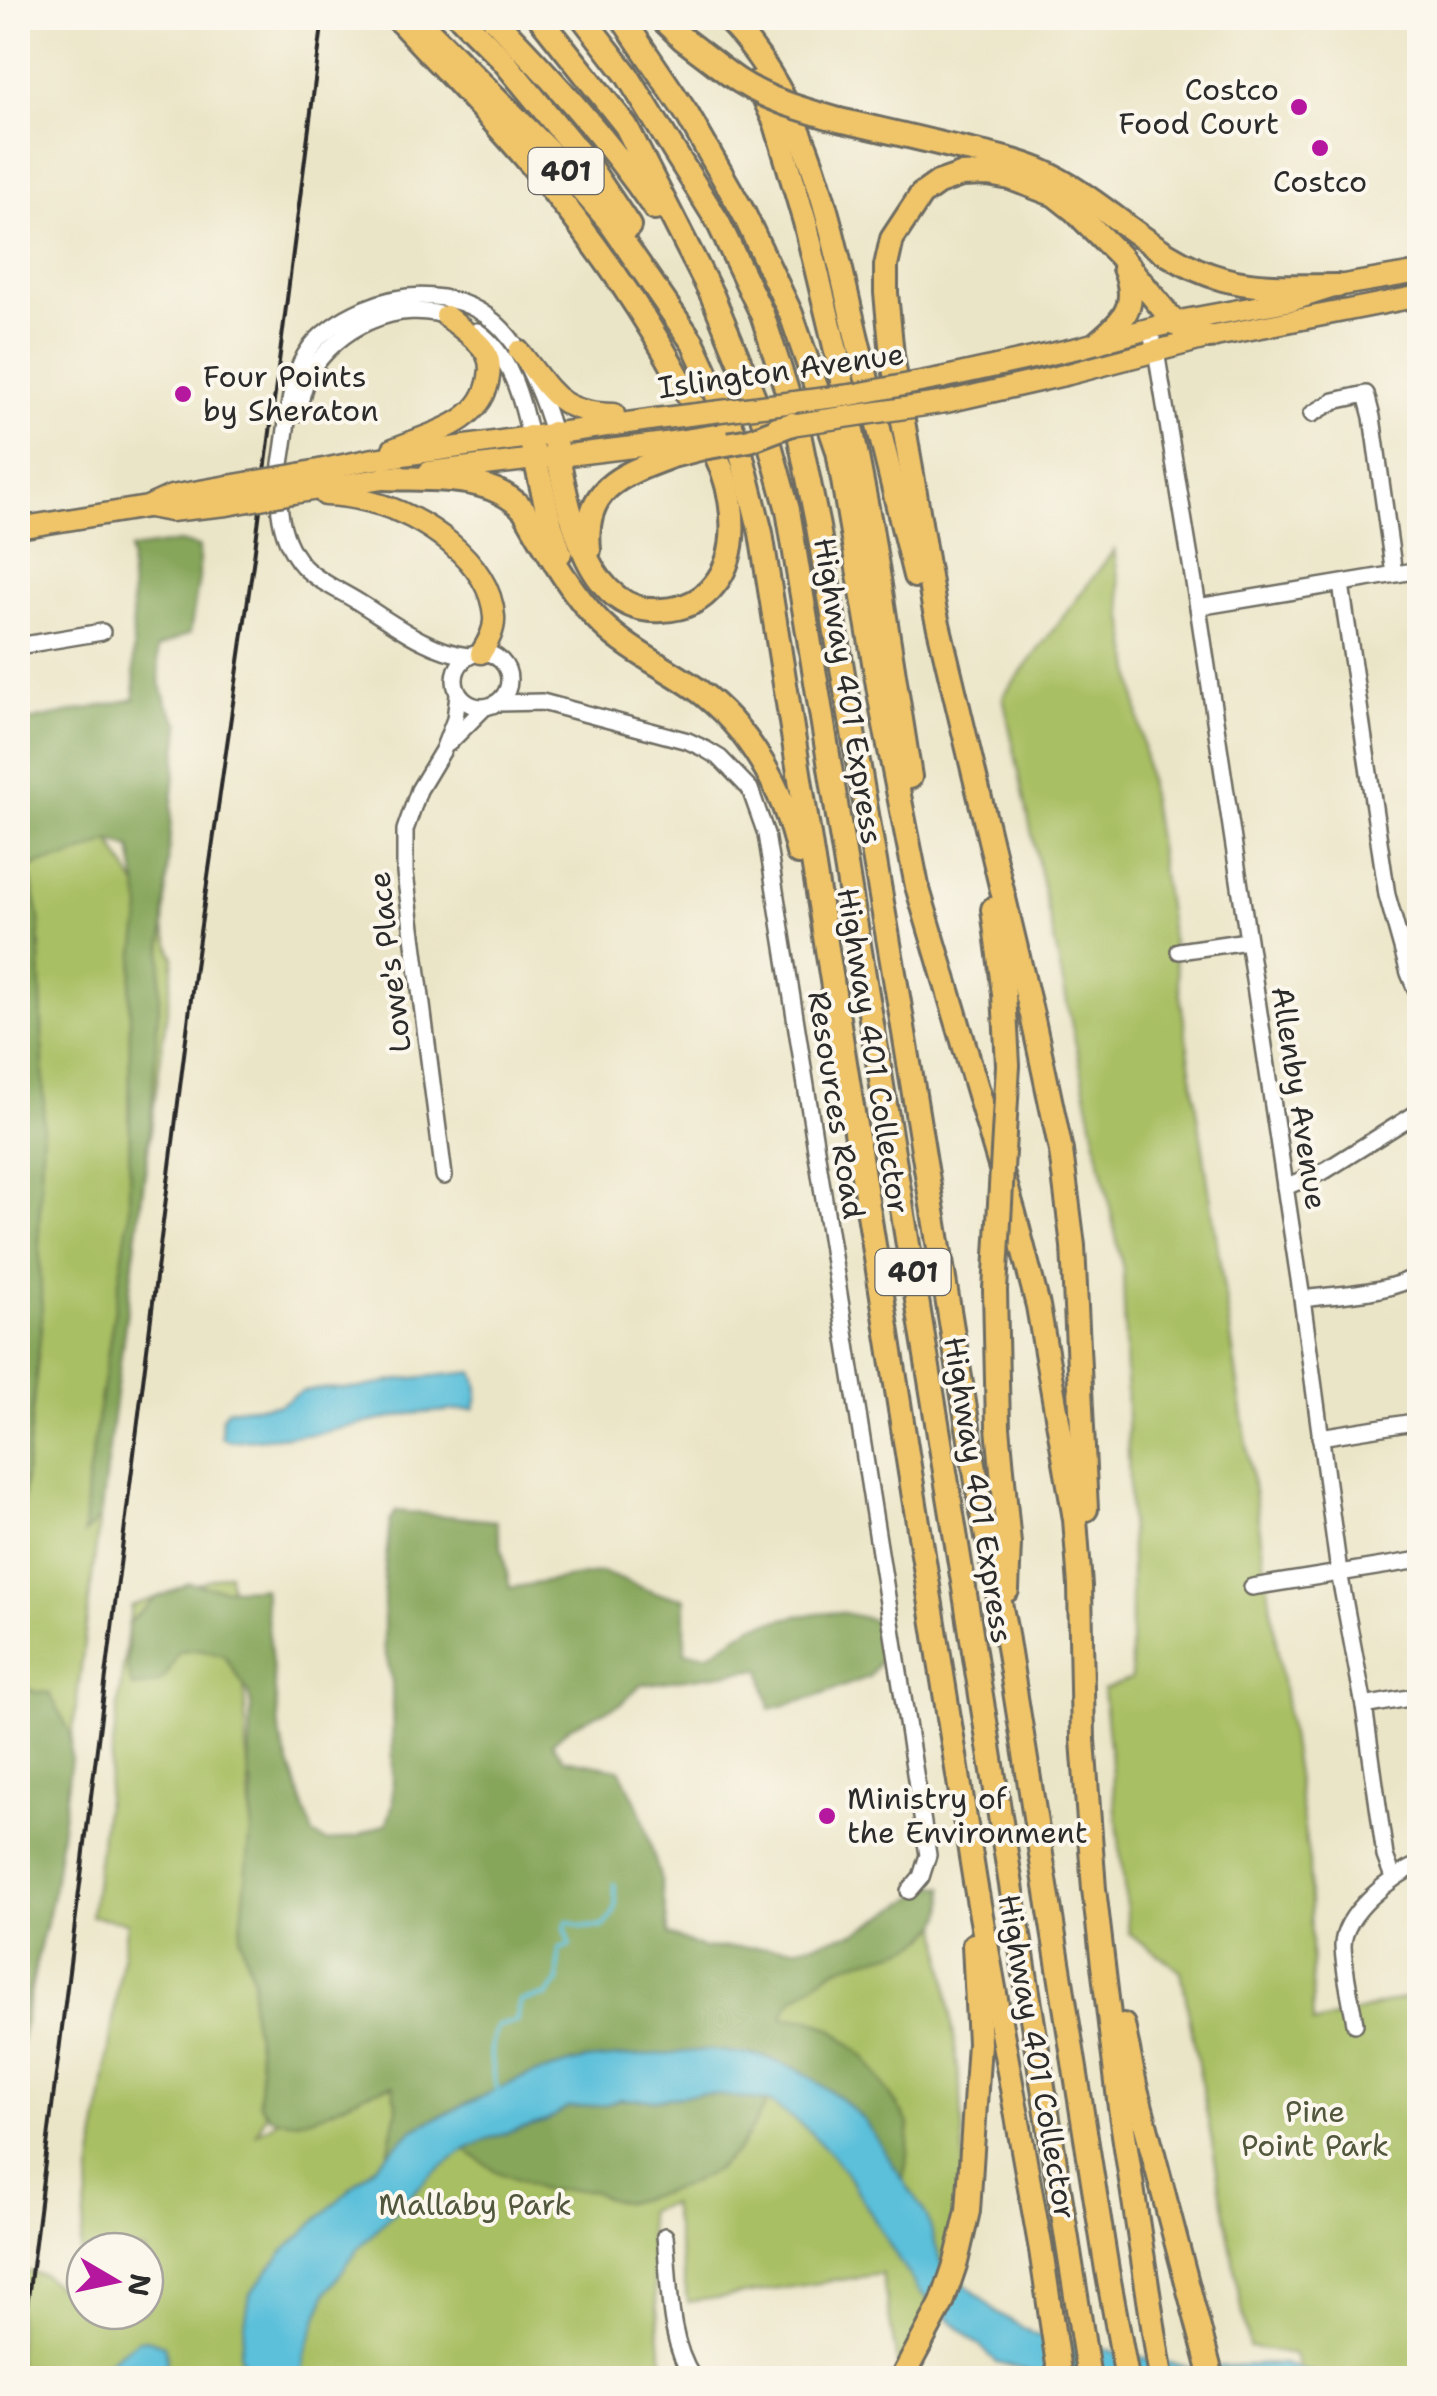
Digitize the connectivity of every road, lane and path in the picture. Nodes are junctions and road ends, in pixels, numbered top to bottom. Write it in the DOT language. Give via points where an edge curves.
graph roads {
  1 [pos="397,18"];
  2 [pos="416,18"];
  3 [pos="460,18"];
  4 [pos="493,18"];
  5 [pos="540,18"];
  6 [pos="582,18"];
  7 [pos="622,18"];
  8 [pos="662,18"];
  9 [pos="713,18"];
  10 [pos="726,18"];
  11 [pos="1119,255"];
  12 [pos="1420,272"];
  13 [pos="1337,286"];
  14 [pos="712,295"];
  15 [pos="1420,296"];
  16 [pos="446,316"];
  17 [pos="1174,322"];
  18 [pos="1149,328"];
  19 [pos="1210,337"];
  20 [pos="1098,342"];
  21 [pos="694,343"];
  22 [pos="519,350"];
  23 [pos="1156,351"];
  24 [pos="1312,414"];
  25 [pos="656,419"];
  26 [pos="792,424"];
  27 [pos="544,446"];
  28 [pos="669,449"];
  29 [pos="368,460"];
  30 [pos="289,477"];
  31 [pos="385,478"];
  32 [pos="18,528"];
  33 [pos="1420,570"];
  34 [pos="1394,574"];
  35 [pos="599,577"];
  36 [pos="1341,584"];
  37 [pos="578,598"];
  38 [pos="1198,608"];
  39 [pos="938,627"];
  40 [pos="102,632"];
  41 [pos="420,640"];
  42 [pos="18,646"];
  43 [pos="475,654"];
  44 [pos="509,678"];
  45 [pos="456,686"];
  46 [pos="542,702"];
  47 [pos="491,706"];
  48 [pos="950,729"];
  49 [pos="443,750"];
  50 [pos="1247,941"];
  51 [pos="1179,950"];
  52 [pos="1420,999"];
  53 [pos="834,1002"];
  54 [pos="950,1002"];
  55 [pos="1420,1111"];
  56 [pos="444,1176"];
  57 [pos="1285,1188"];
  58 [pos="1420,1274"];
  59 [pos="1302,1299"];
  60 [pos="1420,1421"];
  61 [pos="1320,1438"];
  62 [pos="1420,1560"];
  63 [pos="1078,1562"];
  64 [pos="1339,1572"];
  65 [pos="1252,1586"];
  66 [pos="1005,1628"];
  67 [pos="1420,1696"];
  68 [pos="1364,1706"];
  69 [pos="1420,1864"];
  70 [pos="1393,1877"];
  71 [pos="975,1882"];
  72 [pos="1094,1890"];
  73 [pos="909,1891"];
  74 [pos="1355,2024"];
  75 [pos="665,2236"];
  76 [pos="906,2370"];
  77 [pos="694,2378"];
  78 [pos="1060,2378"];
  79 [pos="1089,2378"];
  80 [pos="1127,2378"];
  81 [pos="1161,2378"];
  82 [pos="1212,2378"];
  1 -- 35 [label="highway" via="590,239 668,359 722,469 732,547 714,586 699,600 645,610 614,594"];
  2 -- 21 [label="highway, Highway 401 Collector / 401" via="609,221"];
  3 -- 21 [label="highway" via="585,160 644,248"];
  4 -- 14 [label="highway" via="632,174"];
  5 -- 14 [label="highway, Highway 401 Express / 401" via="626,126"];
  6 -- 66 [label="highway, Highway 401 Express / 401" via="627,76 718,222 762,314 796,419"];
  7 -- 54 [label="highway" via="743,212 790,314 838,451 916,886"];
  8 -- 13 [label="highway, bridge" via="750,90 838,120 1037,170 1187,266 1246,284"];
  9 -- 54 [label="highway" via="742,55 776,124 838,355"];
  10 -- 48 [label="highway" via="763,65 814,165"];
  11 -- 17 [label="highway"];
  11 -- 20 [label="highway" via="1130,305"];
  11 -- 39 [label="highway" via="1055,195 988,174 961,176 921,195 892,239 886,292 892,355"];
  12 -- 13 [label="main road, Islington Avenue"];
  13 -- 17 [label="main road, Islington Avenue"];
  14 -- 79 [label="highway, Highway 401 Express / 401" via="764,419 788,510"];
  15 -- 19 [label="main road, Islington Avenue"];
  16 -- 27 [label="street" via="494,344"];
  16 -- 29 [label="main road" via="491,363 480,404 456,424"];
  16 -- 30 [label="street" via="395,313 365,323 324,355 308,376"];
  17 -- 18 [label="main road, Islington Avenue"];
  17 -- 19 [label="highway"];
  18 -- 20 [label="main road, Islington Avenue"];
  18 -- 23 [label="street, Allenby Avenue"];
  19 -- 23 [label="main road, Islington Avenue"];
  20 -- 25 [label="main road, Islington Avenue, bridge" via="851,395"];
  21 -- 53 [label="highway, Highway 401 Collector / 401" via="738,441 762,533"];
  22 -- 25 [label="main road" via="568,407"];
  22 -- 27 [label="street" via="550,418"];
  22 -- 30 [label="street" via="490,318 437,296 396,298 356,312 305,355 293,388"];
  23 -- 26 [label="main road, Islington Avenue, bridge" via="946,402"];
  23 -- 38 [label="street, Allenby Avenue"];
  24 -- 34 [label="street" via="1366,394"];
  25 -- 27 [label="main road, Islington Avenue"];
  26 -- 28 [label="highway, bridge" via="750,440"];
  27 -- 28 [label="main road, Islington Avenue"];
  27 -- 29 [label="main road, Islington Avenue"];
  27 -- 31 [label="main road, Islington Avenue"];
  27 -- 35 [label="highway" via="576,536"];
  27 -- 37 [label="highway" via="551,526"];
  28 -- 35 [label="highway" via="623,474 592,508 589,548"];
  29 -- 30 [label="main road, Islington Avenue"];
  30 -- 31 [label="main road, Islington Avenue"];
  30 -- 32 [label="main road, Islington Avenue, bridge" via="228,495 171,496 147,507"];
  30 -- 41 [label="street" via="280,525 306,569"];
  30 -- 43 [label="main road" via="420,522 470,560 487,586 494,618 490,638"];
  31 -- 37 [label="highway" via="470,482 505,494 524,510"];
  33 -- 34 [label="street"];
  34 -- 36 [label="street"];
  36 -- 38 [label="street"];
  36 -- 52 [label="street" via="1387,895"];
  37 -- 53 [label="highway" via="604,626 698,690 749,742 792,828"];
  38 -- 50 [label="street, Allenby Avenue"];
  39 -- 48 [label="highway"];
  39 -- 63 [label="highway" via="1061,1151 1084,1433 1086,1532"];
  40 -- 42 [label="street"];
  41 -- 43 [label="street" via="452,654"];
  41 -- 45 [label="street"];
  43 -- 44 [label="street" via="494,656"];
  43 -- 45 [label="street" via="459,665"];
  44 -- 46 [label="street, Resources Road"];
  44 -- 47 [label="street" via="507,692"];
  45 -- 47 [label="street" via="470,706"];
  45 -- 49 [label="street, Lowe's Place" via="455,718"];
  46 -- 47 [label="street, Resources Road"];
  46 -- 73 [label="street, Resources Road" via="705,749 750,789 760,812 928,1855"];
  47 -- 49 [label="street, Lowe's Place"];
  48 -- 66 [label="highway, bridge" via="992,906 1004,994 1008,1065 995,1290 1009,1544"];
  49 -- 56 [label="street, Lowe's Place" via="405,830 405,873"];
  50 -- 51 [label="street"];
  50 -- 57 [label="street, Allenby Avenue"];
  53 -- 71 [label="highway, Highway 401 Collector / 401"];
  54 -- 63 [label="highway" via="1038,1306"];
  55 -- 57 [label="street"];
  57 -- 59 [label="street, Allenby Avenue"];
  58 -- 59 [label="street" via="1383,1288"];
  59 -- 61 [label="street, Allenby Avenue"];
  60 -- 61 [label="street"];
  61 -- 64 [label="street, Allenby Avenue"];
  62 -- 64 [label="street"];
  63 -- 72 [label="highway"];
  64 -- 65 [label="street"];
  64 -- 68 [label="street, Allenby Avenue"];
  66 -- 80 [label="highway, Highway 401 Express / 401"];
  67 -- 68 [label="street"];
  68 -- 70 [label="street, Allenby Avenue"];
  69 -- 70 [label="street"];
  70 -- 74 [label="street" via="1351,1922 1343,1942"];
  71 -- 76 [label="highway" via="979,2043 968,2210 942,2302"];
  71 -- 78 [label="highway, Highway 401 Collector / 401"];
  72 -- 81 [label="highway"];
  72 -- 82 [label="highway" via="1135,2085"];
  75 -- 77 [label="street" via="675,2335"];
}
